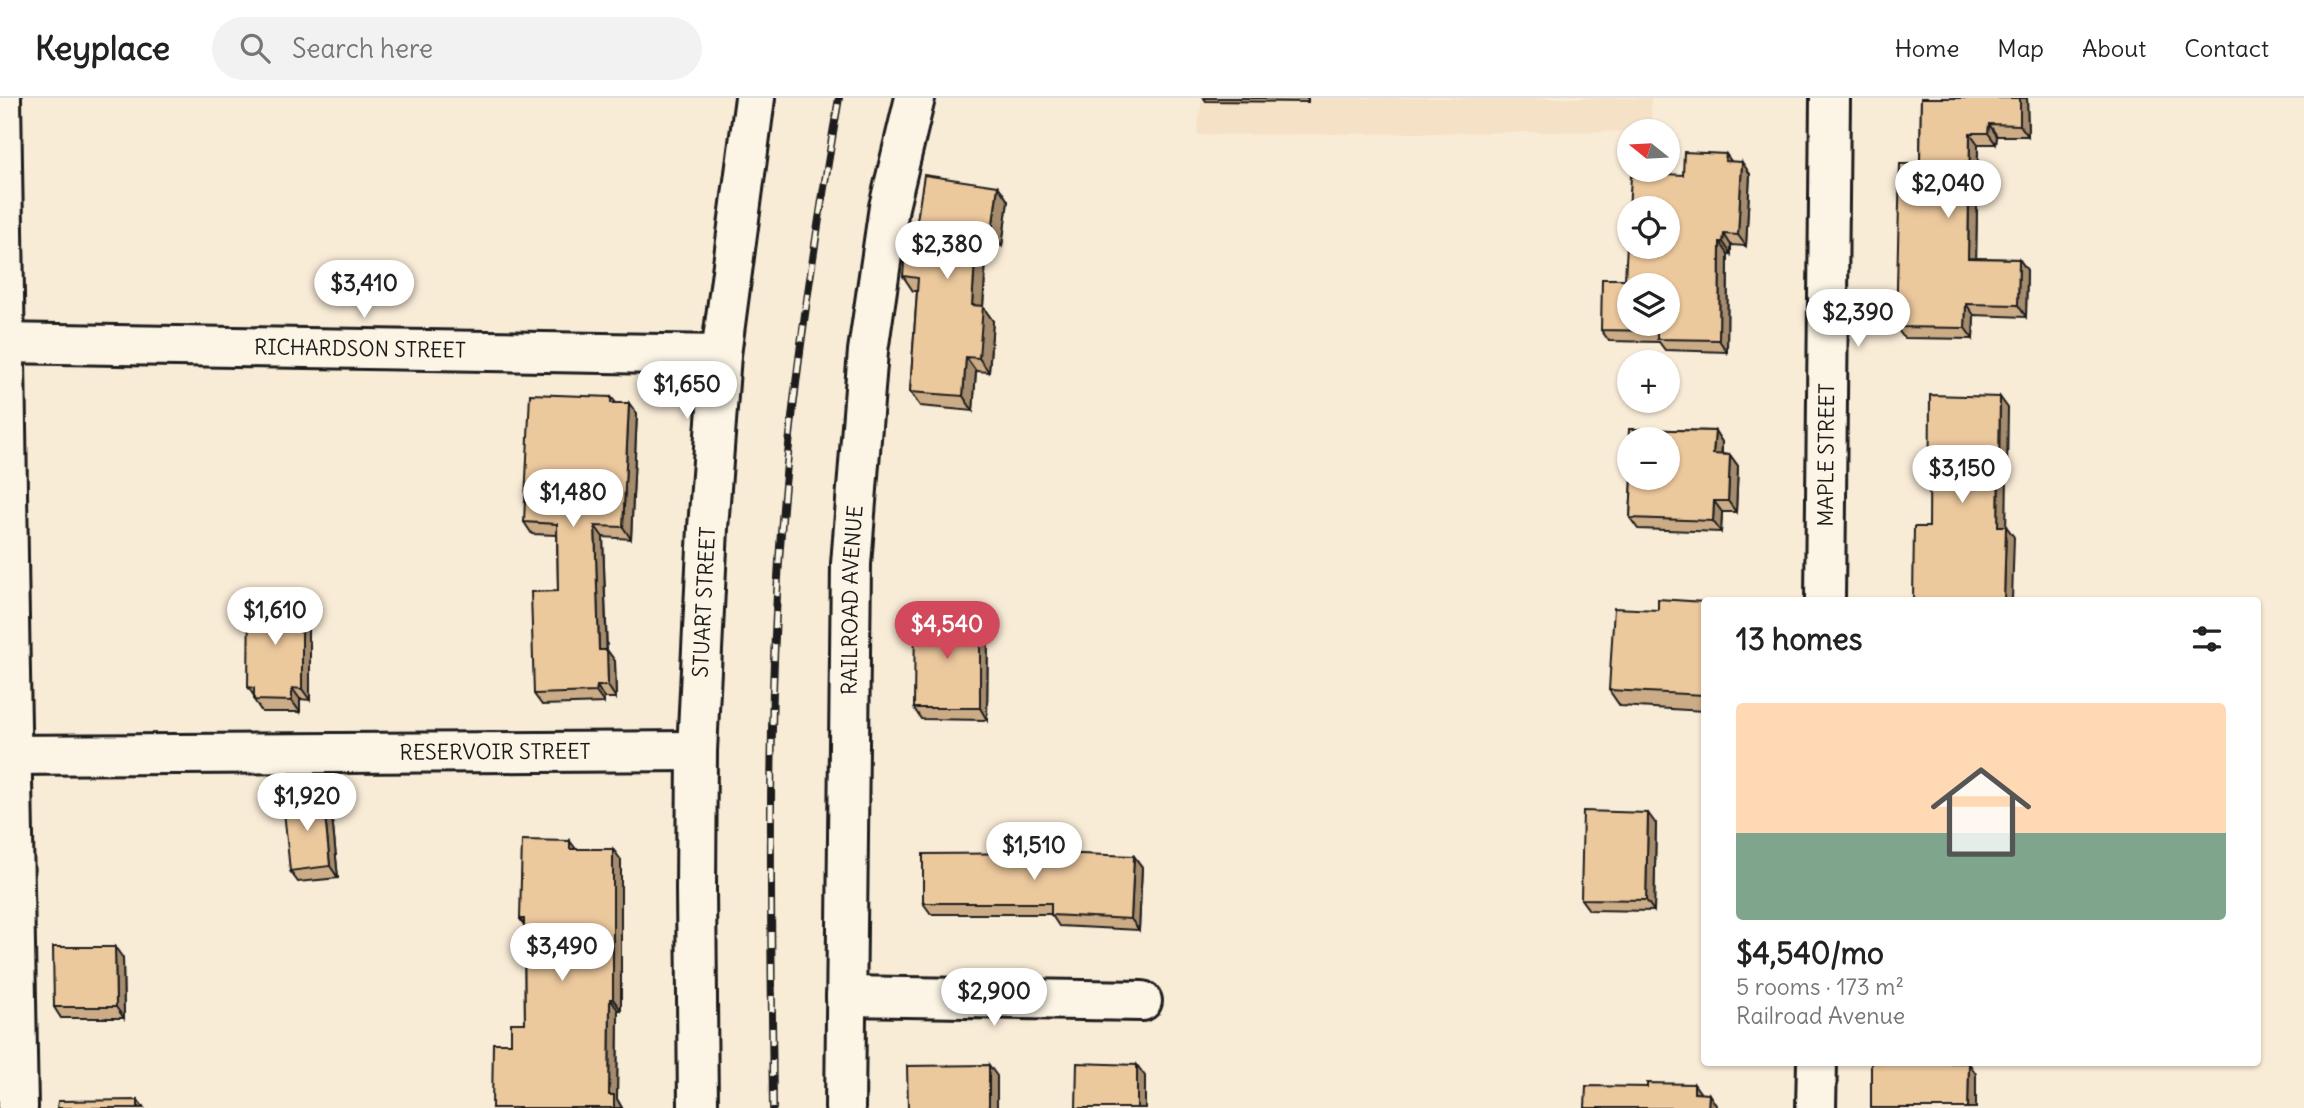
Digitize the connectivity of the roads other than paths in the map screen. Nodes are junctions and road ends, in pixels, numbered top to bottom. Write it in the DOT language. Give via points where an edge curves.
graph roads {
  1 [pos="1,98"];
  2 [pos="755,98"];
  3 [pos="915,98"];
  4 [pos="1830,98"];
  5 [pos="1,343"];
  6 [pos="721,355"];
  7 [pos="1825,597"];
  8 [pos="697,751"];
  9 [pos="7,755"];
  10 [pos="846,996"];
  11 [pos="1142,1001"];
  12 [pos="1817,1066"];
  13 [pos="18,1108"];
  14 [pos="698,1108"];
  15 [pos="845,1108"];
  16 [pos="1816,1108"];
  1 -- 5 [label="street"];
  2 -- 6 [label="street, STUART STREET"];
  3 -- 10 [label="street, RAILROAD AVENUE" via="889,207 870,338 851,564"];
  4 -- 7 [label="street, MAPLE STREET"];
  5 -- 6 [label="street, RICHARDSON STREET"];
  5 -- 9 [label="street"];
  6 -- 8 [label="street, STUART STREET"];
  8 -- 9 [label="street, RESERVOIR STREET"];
  8 -- 14 [label="street, STUART STREET"];
  9 -- 13 [label="street"];
  10 -- 11 [label="street"];
  10 -- 15 [label="street, RAILROAD AVENUE"];
  12 -- 16 [label="street"];
}
